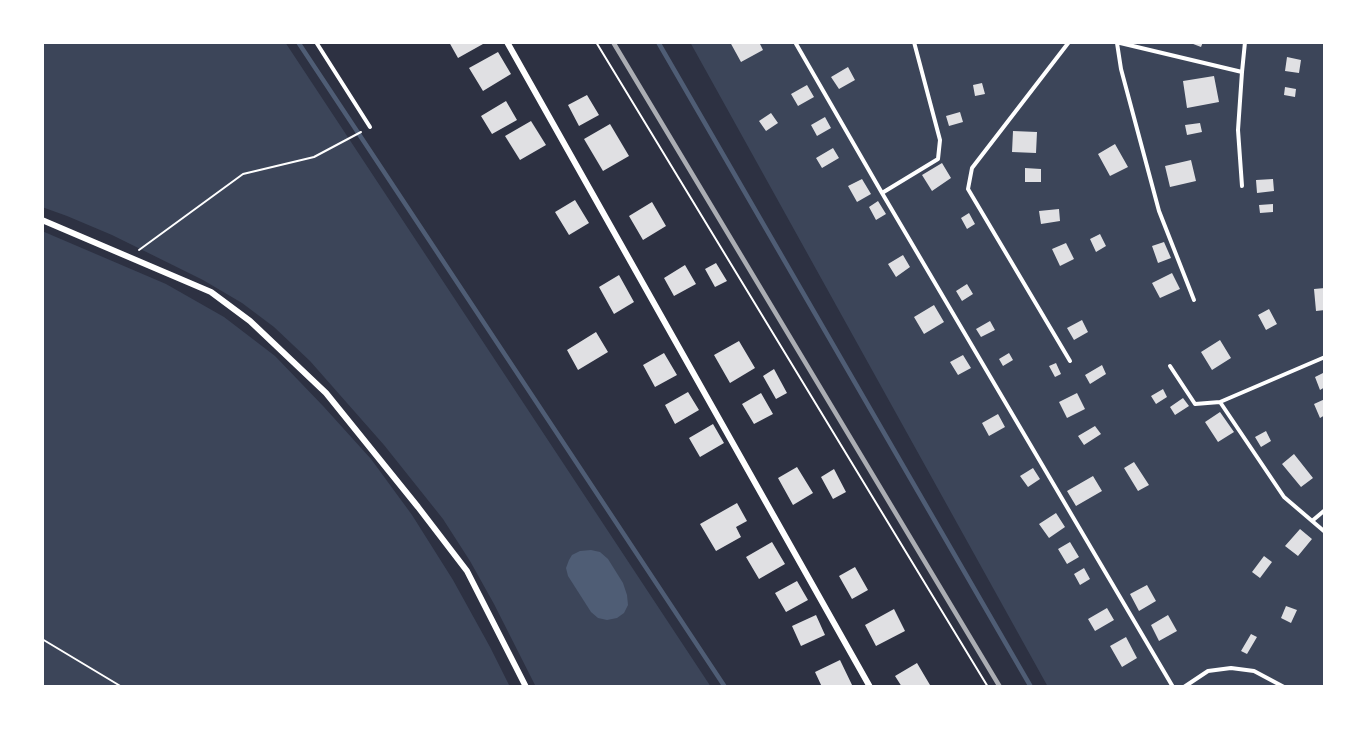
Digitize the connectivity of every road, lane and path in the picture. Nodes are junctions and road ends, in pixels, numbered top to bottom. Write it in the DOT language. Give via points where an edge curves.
graph roads {
  1 [pos="316,42"];
  2 [pos="507,42"];
  3 [pos="596,42"];
  4 [pos="795,42"];
  5 [pos="914,42"];
  6 [pos="1069,42"];
  7 [pos="1116,42"];
  8 [pos="1245,42"];
  9 [pos="1242,72"];
  10 [pos="370,128"];
  11 [pos="1242,186"];
  12 [pos="882,193"];
  13 [pos="42,220"];
  14 [pos="130,257"];
  15 [pos="1194,300"];
  16 [pos="1325,357"];
  17 [pos="1070,361"];
  18 [pos="1170,366"];
  19 [pos="1220,402"];
  20 [pos="1325,510"];
  21 [pos="1312,521"];
  22 [pos="1325,532"];
  23 [pos="42,639"];
  24 [pos="122,687"];
  25 [pos="526,687"];
  26 [pos="870,687"];
  27 [pos="988,687"];
  28 [pos="1173,687"];
  29 [pos="1184,687"];
  30 [pos="1284,687"];
  1 -- 10 [label="lane"];
  2 -- 26 [label="street"];
  3 -- 27 [label="path"];
  4 -- 12 [label="lane"];
  5 -- 12 [label="lane" via="940,140 938,159"];
  6 -- 17 [label="lane" via="972,168 968,189"];
  7 -- 9 [label="lane"];
  7 -- 15 [label="lane" via="1159,211"];
  8 -- 9 [label="lane"];
  9 -- 11 [label="lane" via="1238,130"];
  10 -- 14 [label="path" via="314,157 243,174"];
  12 -- 28 [label="lane"];
  13 -- 14 [label="street"];
  14 -- 25 [label="street" via="211,292 250,321 326,393 467,571"];
  16 -- 19 [label="lane"];
  18 -- 19 [label="lane" via="1195,404"];
  19 -- 21 [label="lane" via="1284,497"];
  20 -- 21 [label="lane"];
  21 -- 22 [label="lane"];
  23 -- 24 [label="path"];
  29 -- 30 [label="lane" via="1208,671 1231,668 1254,671"];
}
